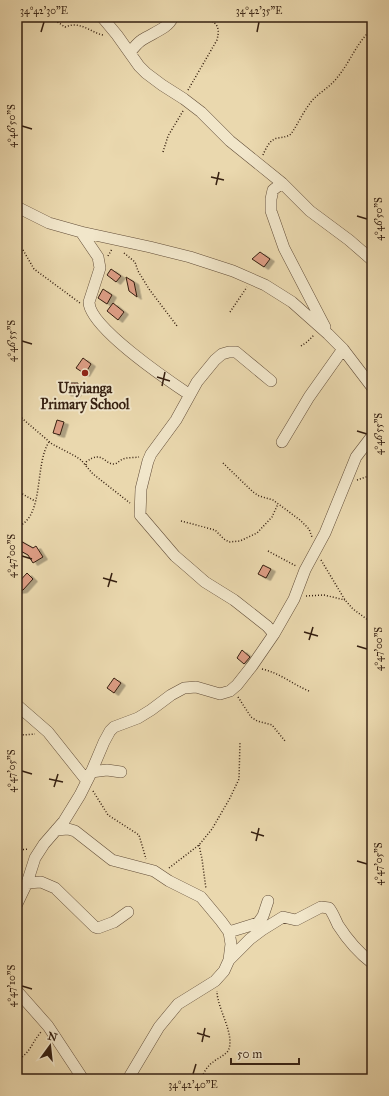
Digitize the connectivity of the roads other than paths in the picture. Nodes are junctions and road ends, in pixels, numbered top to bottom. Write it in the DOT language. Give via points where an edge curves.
graph roads {
  1 [pos="102,17"];
  2 [pos="173,17"];
  3 [pos="130,52"];
  4 [pos="282,183"];
  5 [pos="17,207"];
  6 [pos="81,232"];
  7 [pos="372,260"];
  8 [pos="325,331"];
  9 [pos="343,349"];
  10 [pos="271,381"];
  11 [pos="372,387"];
  12 [pos="190,395"];
  13 [pos="372,436"];
  14 [pos="282,442"];
  15 [pos="274,634"];
  16 [pos="17,705"];
  17 [pos="121,772"];
  18 [pos="88,779"];
  19 [pos="56,830"];
  20 [pos="26,883"];
  21 [pos="268,901"];
  22 [pos="17,904"];
  23 [pos="128,912"];
  24 [pos="229,932"];
  25 [pos="229,960"];
  26 [pos="372,962"];
  27 [pos="17,991"];
  28 [pos="79,1077"];
  29 [pos="128,1079"];
  1 -- 3 [label="street"];
  2 -- 3 [label="street" via="164,28 140,42"];
  3 -- 4 [label="street" via="146,73 201,112 230,141"];
  4 -- 7 [label="street" via="310,211"];
  4 -- 8 [label="street" via="273,190 271,212 284,248"];
  5 -- 6 [label="street" via="49,223"];
  6 -- 8 [label="street" via="190,257 252,278 282,294"];
  6 -- 12 [label="street" via="98,257 100,268 89,302 92,313 139,359"];
  8 -- 9 [label="street"];
  9 -- 11 [label="street"];
  9 -- 14 [label="street" via="309,397"];
  10 -- 12 [label="street" via="236,352 229,352 215,360"];
  12 -- 15 [label="street" via="148,460 141,489 140,515 189,568 205,582 239,604"];
  13 -- 15 [label="street" via="356,457 325,533 305,570 294,599"];
  15 -- 18 [label="street" via="234,688 220,694 196,687 184,688 152,710 110,731"];
  16 -- 18 [label="street" via="48,732"];
  17 -- 18 [label="street" via="107,770"];
  18 -- 19 [label="street" via="68,815"];
  19 -- 20 [label="street" via="35,858"];
  19 -- 24 [label="street" via="75,831 112,860 154,872 201,897"];
  20 -- 22 [label="street"];
  20 -- 23 [label="street" via="41,882 54,888 98,928 114,922"];
  21 -- 24 [label="street" via="258,923"];
  24 -- 25 [label="street"];
  25 -- 26 [label="street" via="250,939 280,919 286,917 296,920 324,906 329,908 338,925 365,958"];
  25 -- 29 [label="street" via="220,977 178,1004 168,1015"];
  27 -- 28 [label="street" via="48,1026"];
}
